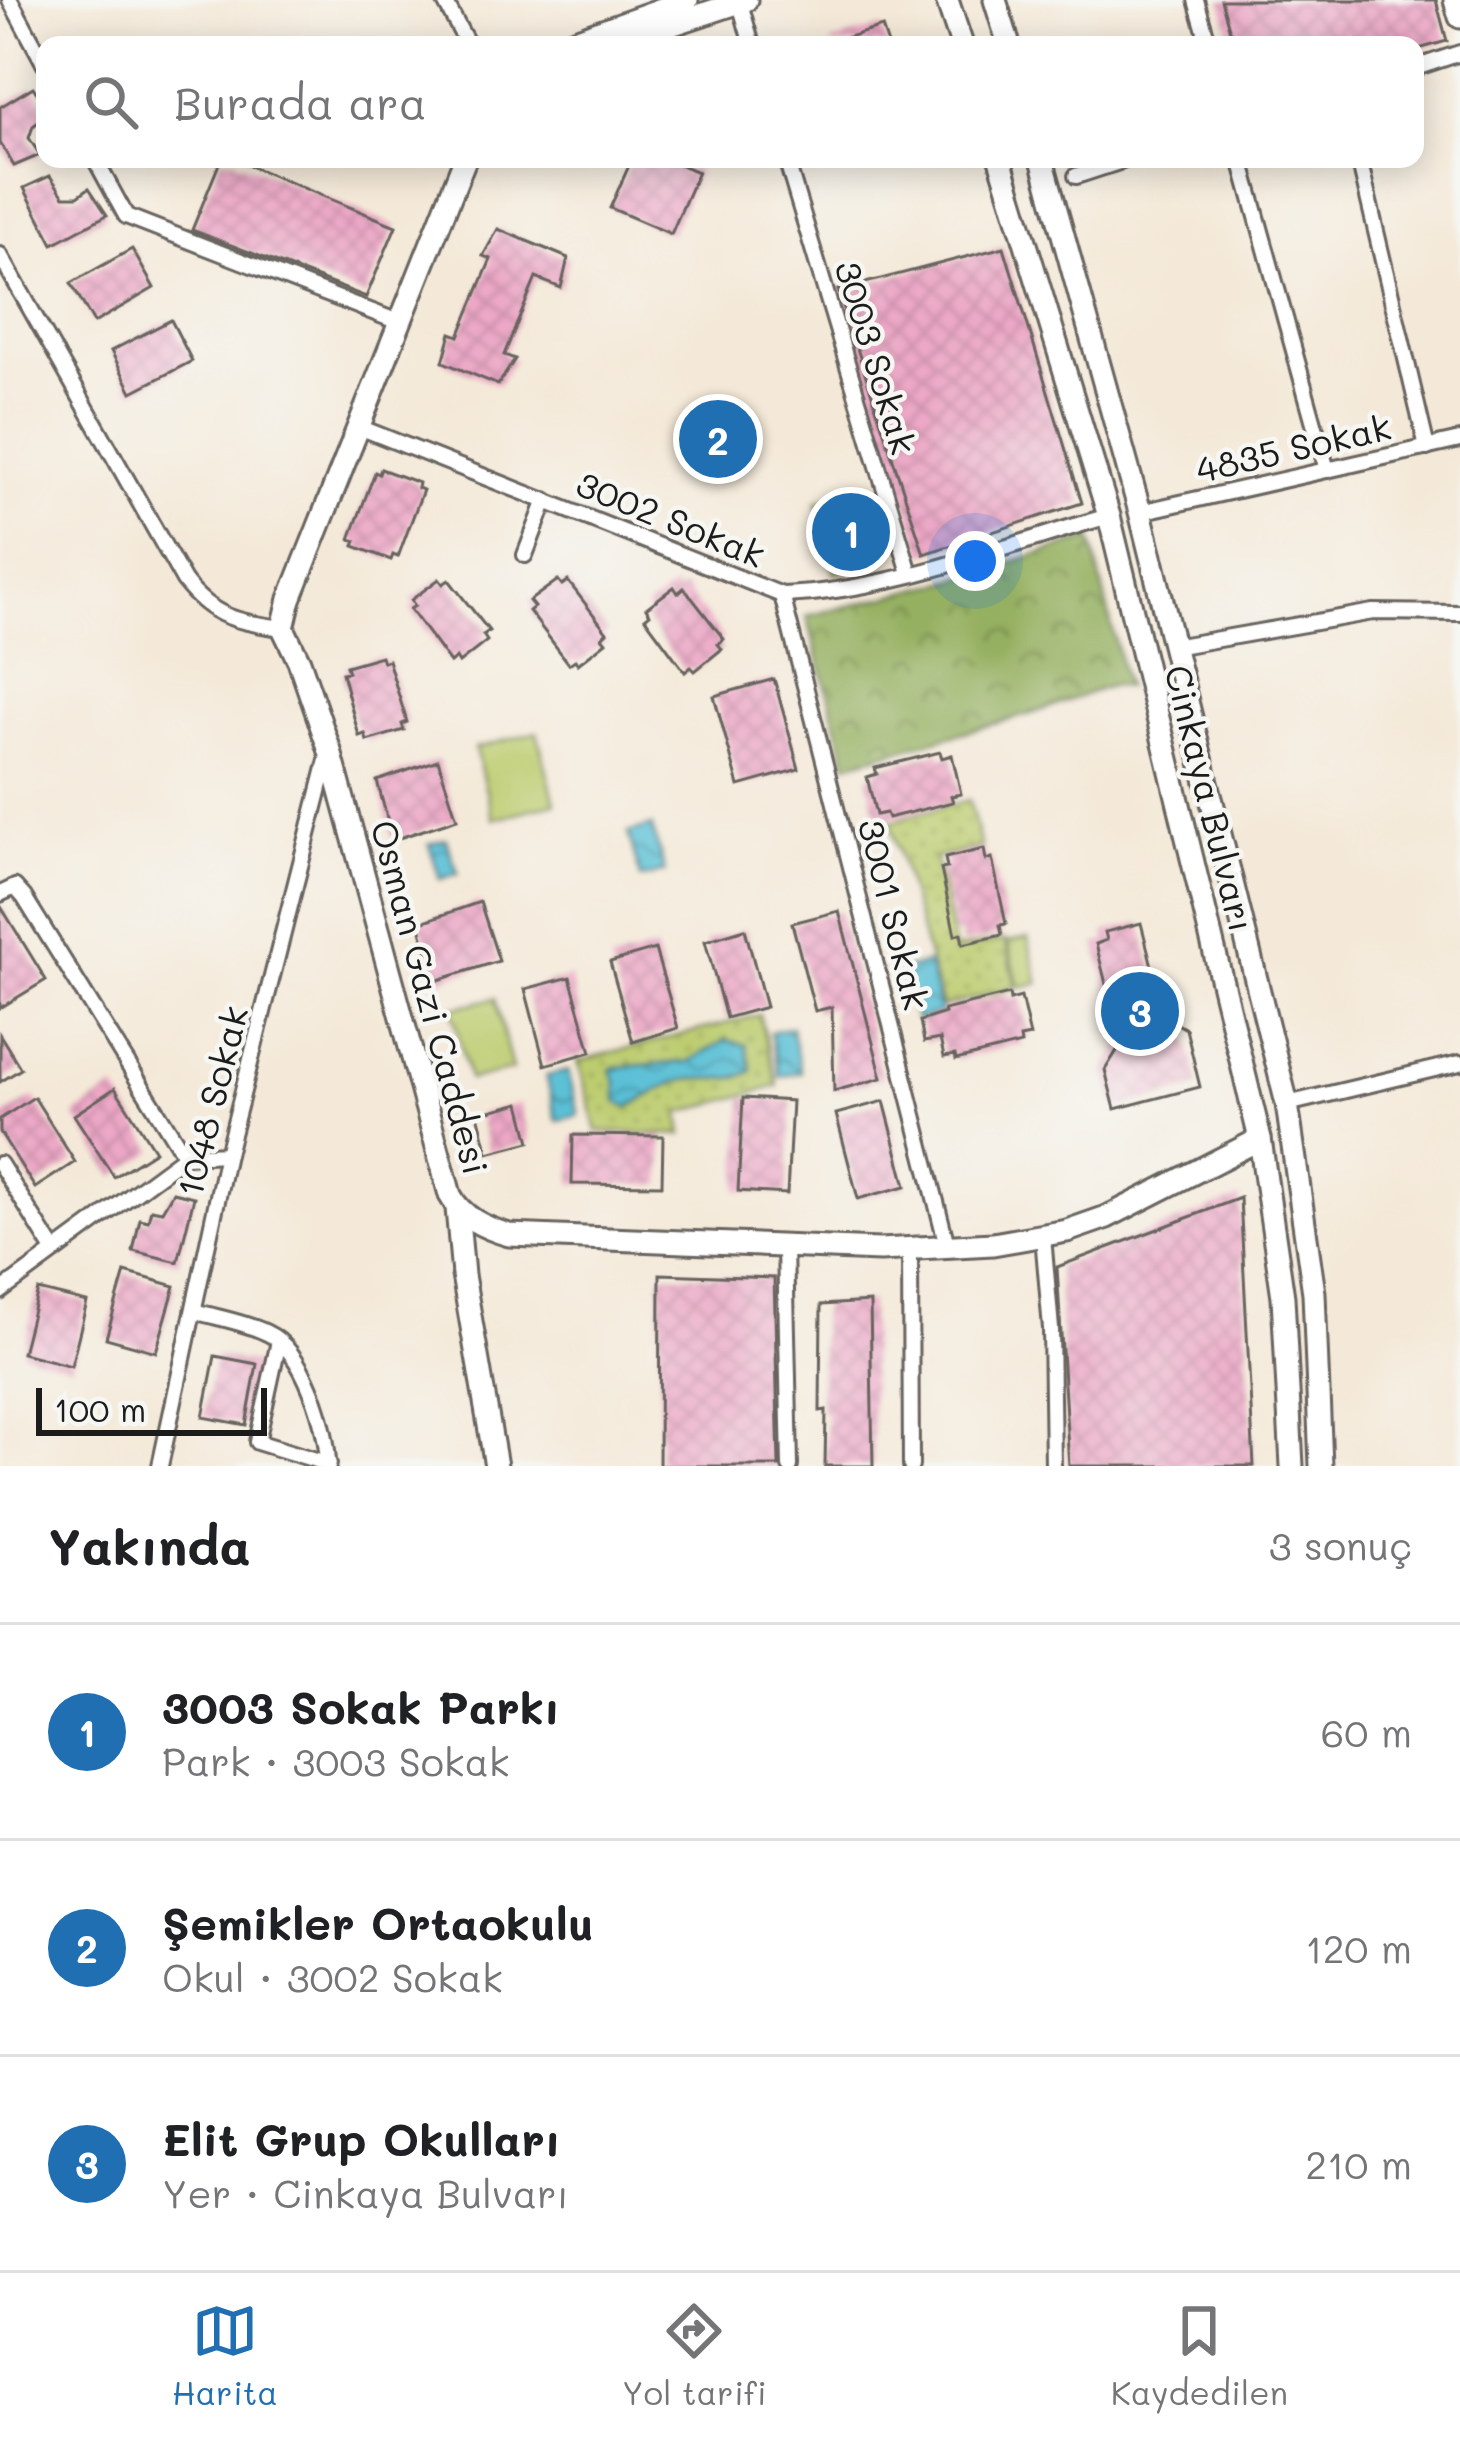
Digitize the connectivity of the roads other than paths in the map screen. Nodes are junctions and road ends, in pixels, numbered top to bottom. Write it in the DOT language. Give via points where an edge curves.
graph roads {
  1 [pos="10,0"];
  2 [pos="444,0"];
  3 [pos="687,0"];
  4 [pos="947,0"];
  5 [pos="995,0"];
  6 [pos="1196,0"];
  7 [pos="1455,0"];
  8 [pos="742,1"];
  9 [pos="1460,16"];
  10 [pos="463,36"];
  11 [pos="586,36"];
  12 [pos="637,36"];
  13 [pos="750,36"];
  14 [pos="959,36"];
  15 [pos="1006,36"];
  16 [pos="1206,36"];
  17 [pos="36,48"];
  18 [pos="1460,53"];
  19 [pos="1424,65"];
  20 [pos="100,168"];
  21 [pos="461,168"];
  22 [pos="789,168"];
  23 [pos="1003,168"];
  24 [pos="1044,168"];
  25 [pos="1100,168"];
  26 [pos="1243,168"];
  27 [pos="1361,168"];
  28 [pos="1076,176"];
  29 [pos="0,255"];
  30 [pos="400,323"];
  31 [pos="359,427"];
  32 [pos="1460,440"];
  33 [pos="1427,448"];
  34 [pos="1327,470"];
  35 [pos="546,500"];
  36 [pos="1140,512"];
  37 [pos="1108,515"];
  38 [pos="525,555"];
  39 [pos="910,573"];
  40 [pos="782,595"];
  41 [pos="1460,613"];
  42 [pos="283,628"];
  43 [pos="1173,647"];
  44 [pos="330,752"];
  45 [pos="8,891"];
  46 [pos="1460,1063"];
  47 [pos="1288,1104"];
  48 [pos="1260,1139"];
  49 [pos="227,1154"];
  50 [pos="185,1156"];
  51 [pos="0,1164"];
  52 [pos="457,1208"];
  53 [pos="1043,1236"];
  54 [pos="784,1247"];
  55 [pos="948,1249"];
  56 [pos="54,1250"];
  57 [pos="910,1250"];
  58 [pos="0,1292"];
  59 [pos="194,1311"];
  60 [pos="279,1341"];
  61 [pos="328,1465"];
  62 [pos="160,1466"];
  63 [pos="496,1466"];
  64 [pos="790,1466"];
  65 [pos="911,1466"];
  66 [pos="1053,1466"];
  67 [pos="1292,1466"];
  68 [pos="1321,1466"];
  1 -- 17 [label="street"];
  2 -- 10 [label="street"];
  3 -- 11 [label="main road"];
  4 -- 14 [label="main road"];
  5 -- 15 [label="main road"];
  6 -- 16 [label="street"];
  7 -- 9 [label="main road"];
  8 -- 12 [label="main road"];
  8 -- 13 [label="street"];
  18 -- 19 [label="street"];
  20 -- 30 [label="street" via="126,216"];
  21 -- 30 [label="main road"];
  22 -- 39 [label="street, 3003 Sokak"];
  23 -- 37 [label="main road, Cinkaya Bulvarı"];
  24 -- 36 [label="main road, Cinkaya Bulvarı"];
  25 -- 28 [label="street"];
  26 -- 34 [label="street"];
  27 -- 33 [label="street"];
  29 -- 42 [label="street" via="197,599 226,619"];
  30 -- 31 [label="main road"];
  31 -- 35 [label="street, 3002 Sokak"];
  31 -- 42 [label="main road"];
  32 -- 33 [label="street, 4835 Sokak"];
  33 -- 34 [label="street, 4835 Sokak"];
  34 -- 36 [label="street, 4835 Sokak"];
  35 -- 38 [label="street"];
  35 -- 40 [label="street, 3002 Sokak"];
  36 -- 43 [label="main road, Cinkaya Bulvarı"];
  37 -- 39 [label="street, 3002 Sokak"];
  37 -- 48 [label="main road, Cinkaya Bulvarı"];
  39 -- 40 [label="street, 3002 Sokak"];
  40 -- 55 [label="street, 3001 Sokak"];
  41 -- 43 [label="street" via="1373,612"];
  42 -- 44 [label="main road, Osman Gazi Caddesi"];
  43 -- 47 [label="main road, Cinkaya Bulvarı"];
  44 -- 49 [label="street, 1048 Sokak"];
  44 -- 52 [label="main road, Osman Gazi Caddesi"];
  45 -- 50 [label="street"];
  46 -- 47 [label="street"];
  47 -- 68 [label="main road, Cinkaya Bulvarı" via="1314,1293"];
  48 -- 53 [label="main road, Osman Gazi Caddesi" via="1107,1217"];
  48 -- 67 [label="main road, Cinkaya Bulvarı" via="1283,1297"];
  49 -- 50 [label="street"];
  49 -- 59 [label="street, 1048 Sokak"];
  50 -- 56 [label="street"];
  51 -- 56 [label="street"];
  52 -- 54 [label="main road, Osman Gazi Caddesi" via="509,1235"];
  52 -- 63 [label="main road"];
  53 -- 55 [label="main road, Osman Gazi Caddesi"];
  53 -- 66 [label="street"];
  54 -- 57 [label="main road, Osman Gazi Caddesi"];
  54 -- 64 [label="street"];
  55 -- 57 [label="main road, Osman Gazi Caddesi"];
  56 -- 58 [label="street"];
  57 -- 65 [label="street"];
  59 -- 60 [label="street"];
  59 -- 62 [label="street, 1048 Sokak"];
  60 -- 61 [label="street" via="314,1399"];
  60 -- 61 [label="street" via="257,1442"];
}
